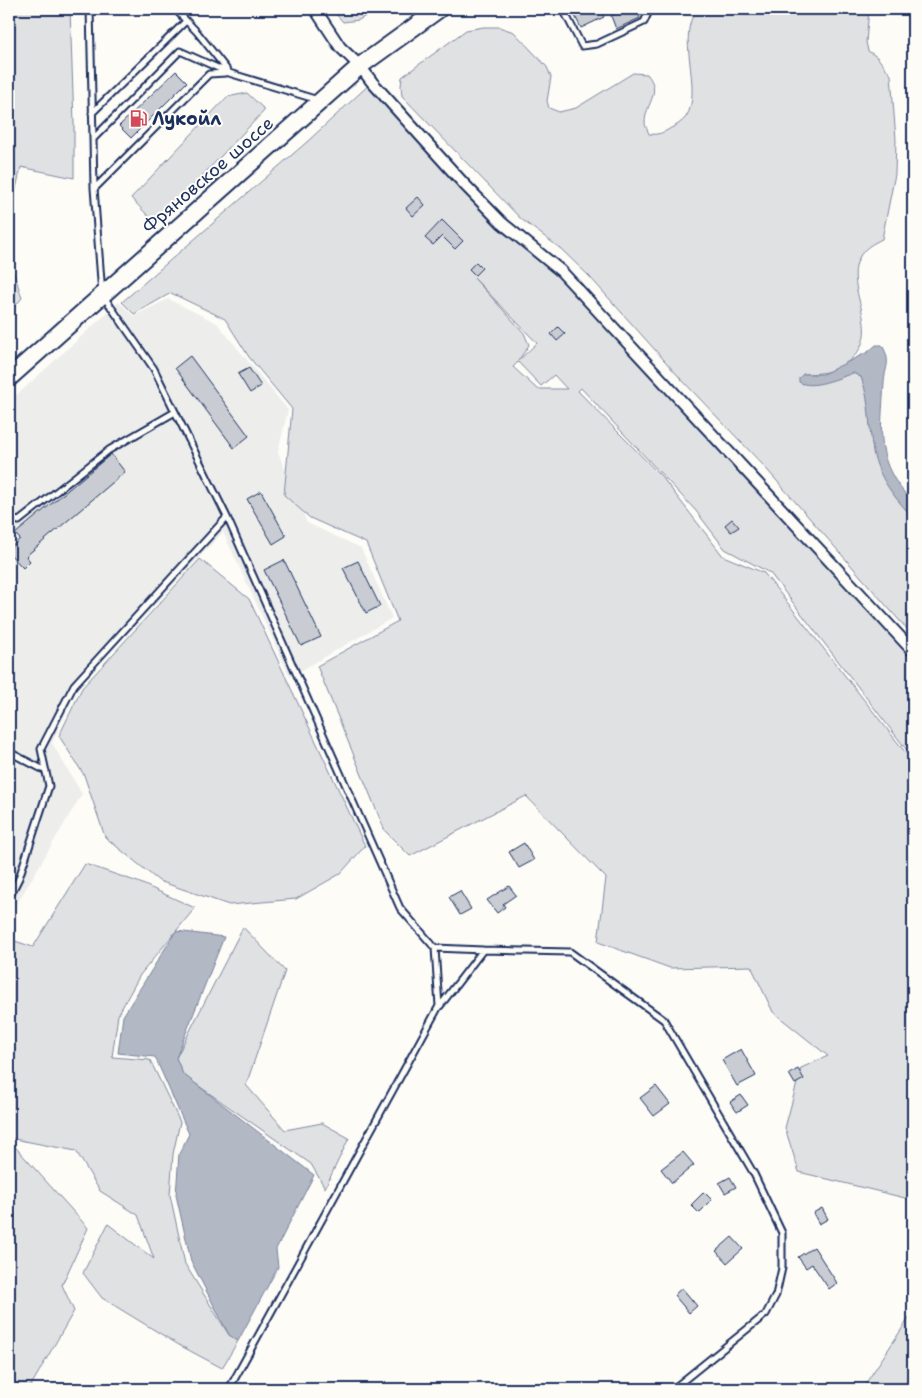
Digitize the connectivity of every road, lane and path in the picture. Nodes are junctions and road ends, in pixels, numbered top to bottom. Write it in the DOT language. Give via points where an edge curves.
graph roads {
  1 [pos="90,9"];
  2 [pos="174,9"];
  3 [pos="315,9"];
  4 [pos="439,9"];
  5 [pos="560,9"];
  6 [pos="575,9"];
  7 [pos="650,9"];
  8 [pos="565,13"];
  9 [pos="186,21"];
  10 [pos="360,66"];
  11 [pos="230,73"];
  12 [pos="321,101"];
  13 [pos="92,113"];
  14 [pos="93,139"];
  15 [pos="94,188"];
  16 [pos="102,294"];
  17 [pos="9,378"];
  18 [pos="175,412"];
  19 [pos="228,517"];
  20 [pos="9,519"];
  21 [pos="913,651"];
  22 [pos="9,752"];
  23 [pos="46,771"];
  24 [pos="9,898"];
  25 [pos="435,948"];
  26 [pos="483,950"];
  27 [pos="439,1006"];
  28 [pos="229,1389"];
  29 [pos="673,1389"];
  1 -- 13 [label="lane"];
  2 -- 9 [label="lane"];
  3 -- 10 [label="street" via="340,46"];
  4 -- 10 [label="main road, Фряновское шоссе"];
  5 -- 8 [label="lane"];
  6 -- 8 [label="lane"];
  7 -- 8 [label="lane" via="644,22 596,44 582,46"];
  9 -- 11 [label="lane"];
  9 -- 13 [label="lane"];
  10 -- 12 [label="main road, Фряновское шоссе"];
  10 -- 21 [label="street" via="464,184 502,224 561,271"];
  11 -- 12 [label="lane"];
  11 -- 14 [label="lane" via="180,52"];
  11 -- 15 [label="lane" via="209,74"];
  12 -- 16 [label="main road, Фряновское шоссе"];
  13 -- 14 [label="lane"];
  14 -- 15 [label="lane"];
  15 -- 16 [label="lane"];
  16 -- 17 [label="main road, Фряновское шоссе"];
  16 -- 18 [label="lane" via="154,369"];
  18 -- 19 [label="lane"];
  18 -- 20 [label="lane" via="109,450 19,522"];
  19 -- 23 [label="lane" via="74,685 41,749"];
  19 -- 25 [label="lane" via="400,908"];
  22 -- 23 [label="lane"];
  23 -- 24 [label="lane" via="49,786 19,878"];
  25 -- 26 [label="lane"];
  25 -- 27 [label="lane"];
  26 -- 27 [label="lane"];
  26 -- 29 [label="lane" via="570,952 664,1020 754,1174 782,1233 782,1268 776,1295 766,1314"];
  27 -- 28 [label="lane"];
}
